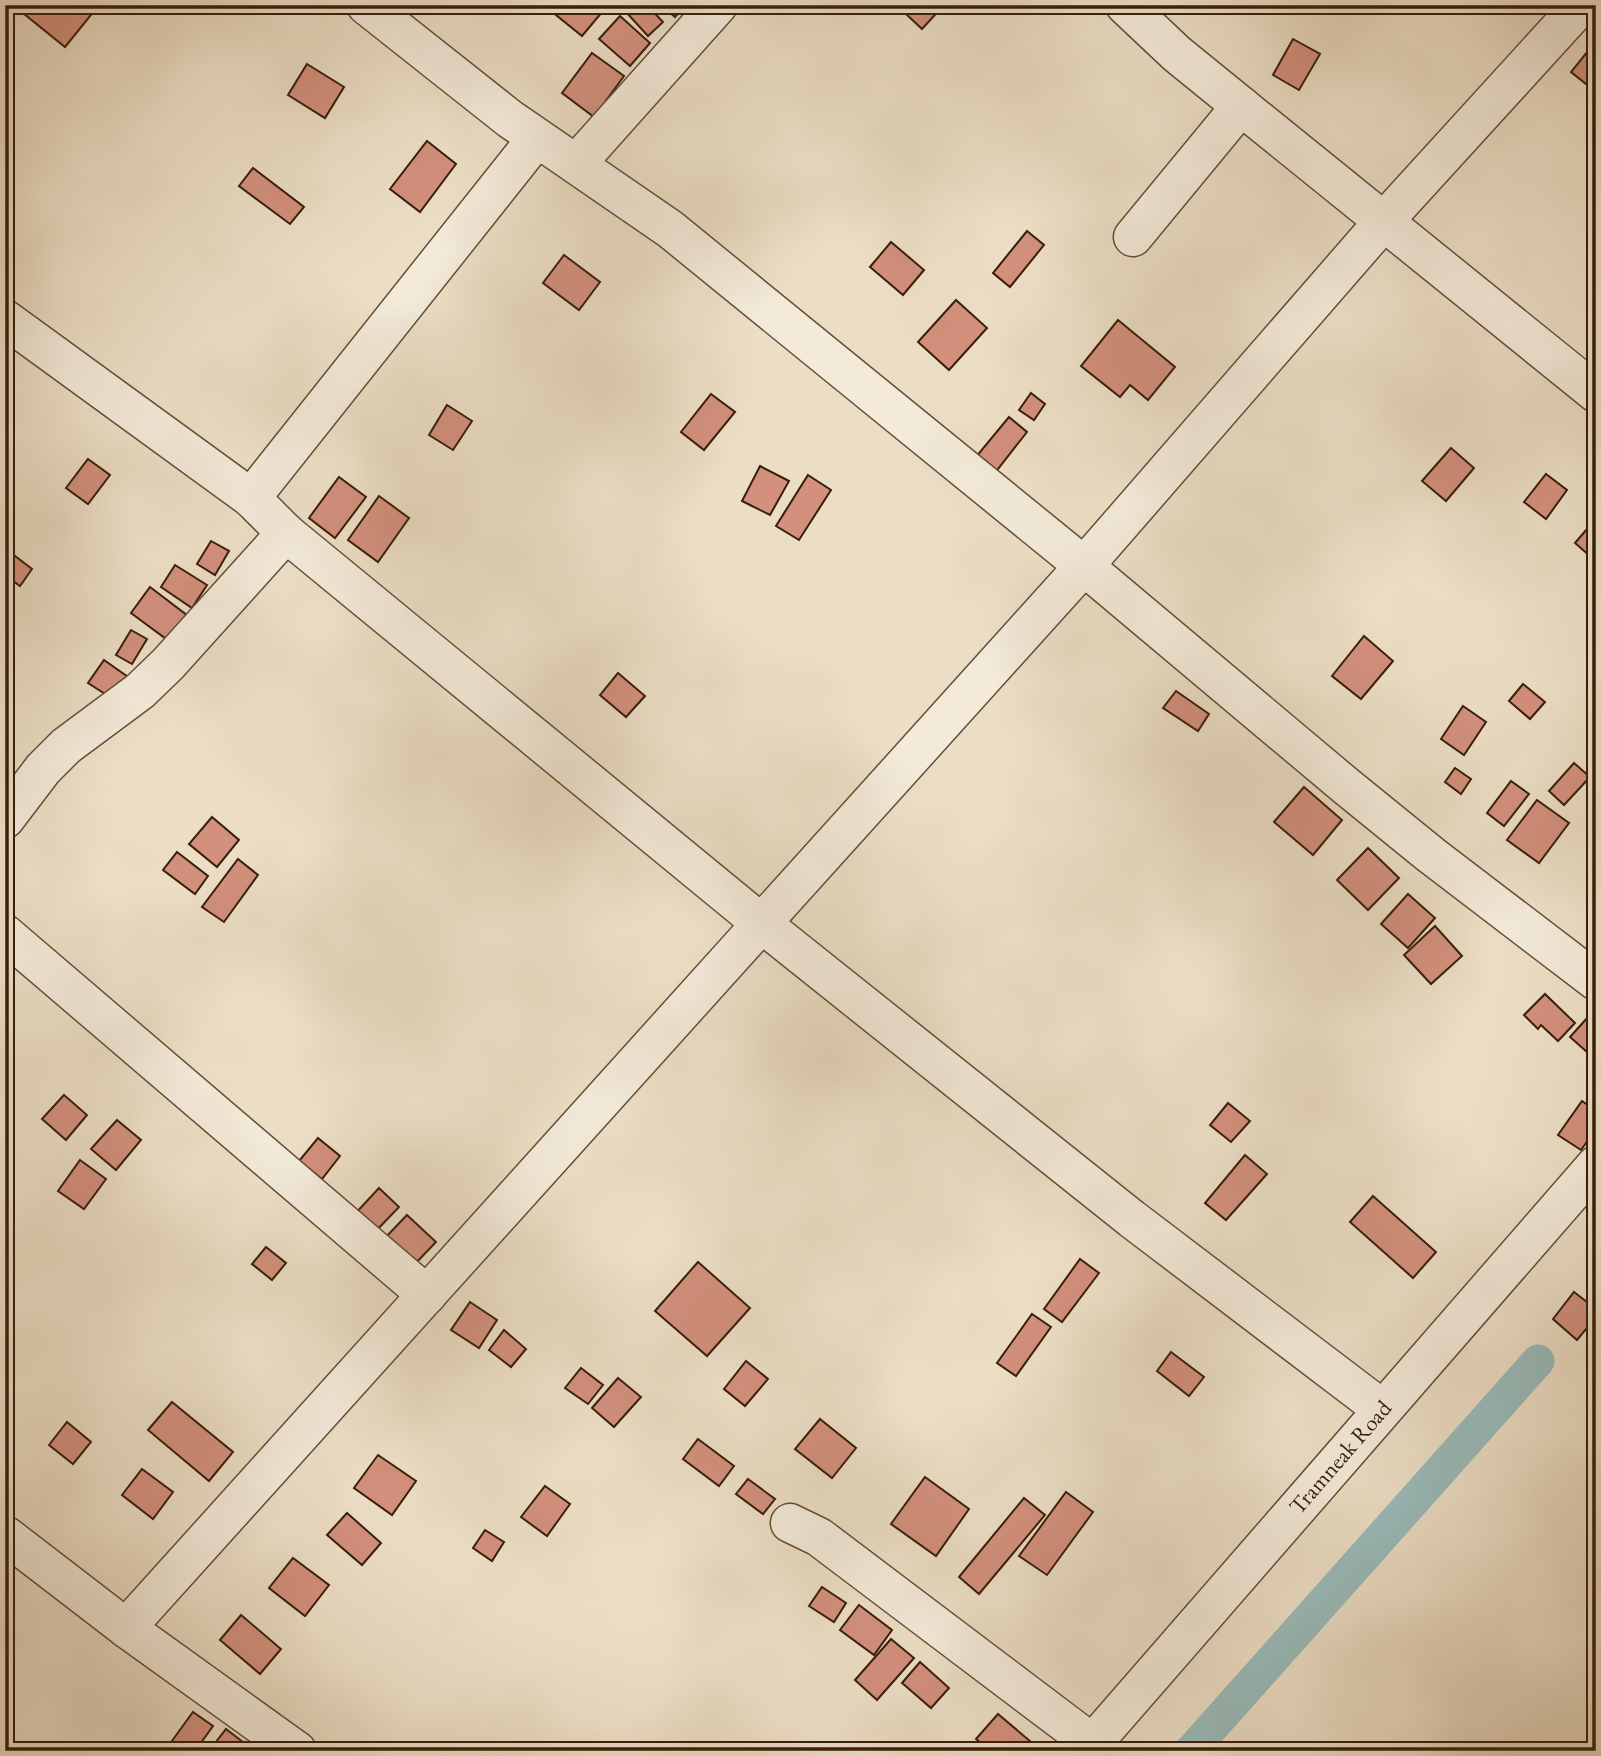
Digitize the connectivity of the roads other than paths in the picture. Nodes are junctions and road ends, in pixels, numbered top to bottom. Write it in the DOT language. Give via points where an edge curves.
graph roads {
  1 [pos="366,5"];
  2 [pos="718,5"];
  3 [pos="1125,5"];
  4 [pos="1581,5"];
  5 [pos="1241,106"];
  6 [pos="537,138"];
  7 [pos="576,164"];
  8 [pos="1384,221"];
  9 [pos="1133,237"];
  10 [pos="5,319"];
  11 [pos="1596,393"];
  12 [pos="251,498"];
  13 [pos="286,533"];
  14 [pos="1084,566"];
  15 [pos="5,819"];
  16 [pos="761,923"];
  17 [pos="5,934"];
  18 [pos="1596,981"];
  19 [pos="1596,1165"];
  20 [pos="426,1295"];
  21 [pos="1382,1409"];
  22 [pos="790,1524"];
  23 [pos="5,1535"];
  24 [pos="127,1628"];
  25 [pos="1089,1747"];
  26 [pos="297,1751"];
  1 -- 6 [label="street"];
  2 -- 7 [label="street"];
  3 -- 5 [label="street"];
  4 -- 8 [label="street"];
  5 -- 8 [label="street"];
  5 -- 9 [label="street"];
  6 -- 7 [label="street"];
  6 -- 12 [label="street"];
  7 -- 14 [label="street" via="670,229"];
  8 -- 11 [label="street"];
  8 -- 14 [label="street"];
  10 -- 12 [label="street"];
  12 -- 13 [label="street"];
  13 -- 15 [label="street" via="169,664 66,746"];
  13 -- 16 [label="street"];
  14 -- 16 [label="street"];
  14 -- 18 [label="street" via="1432,855"];
  16 -- 20 [label="street"];
  16 -- 21 [label="street" via="1132,1219"];
  17 -- 20 [label="street"];
  19 -- 21 [label="street, Tramneak Road"];
  20 -- 24 [label="street"];
  21 -- 25 [label="street, Tramneak Road"];
  22 -- 25 [label="street" via="819,1537"];
  23 -- 24 [label="street"];
  24 -- 26 [label="street"];
}
